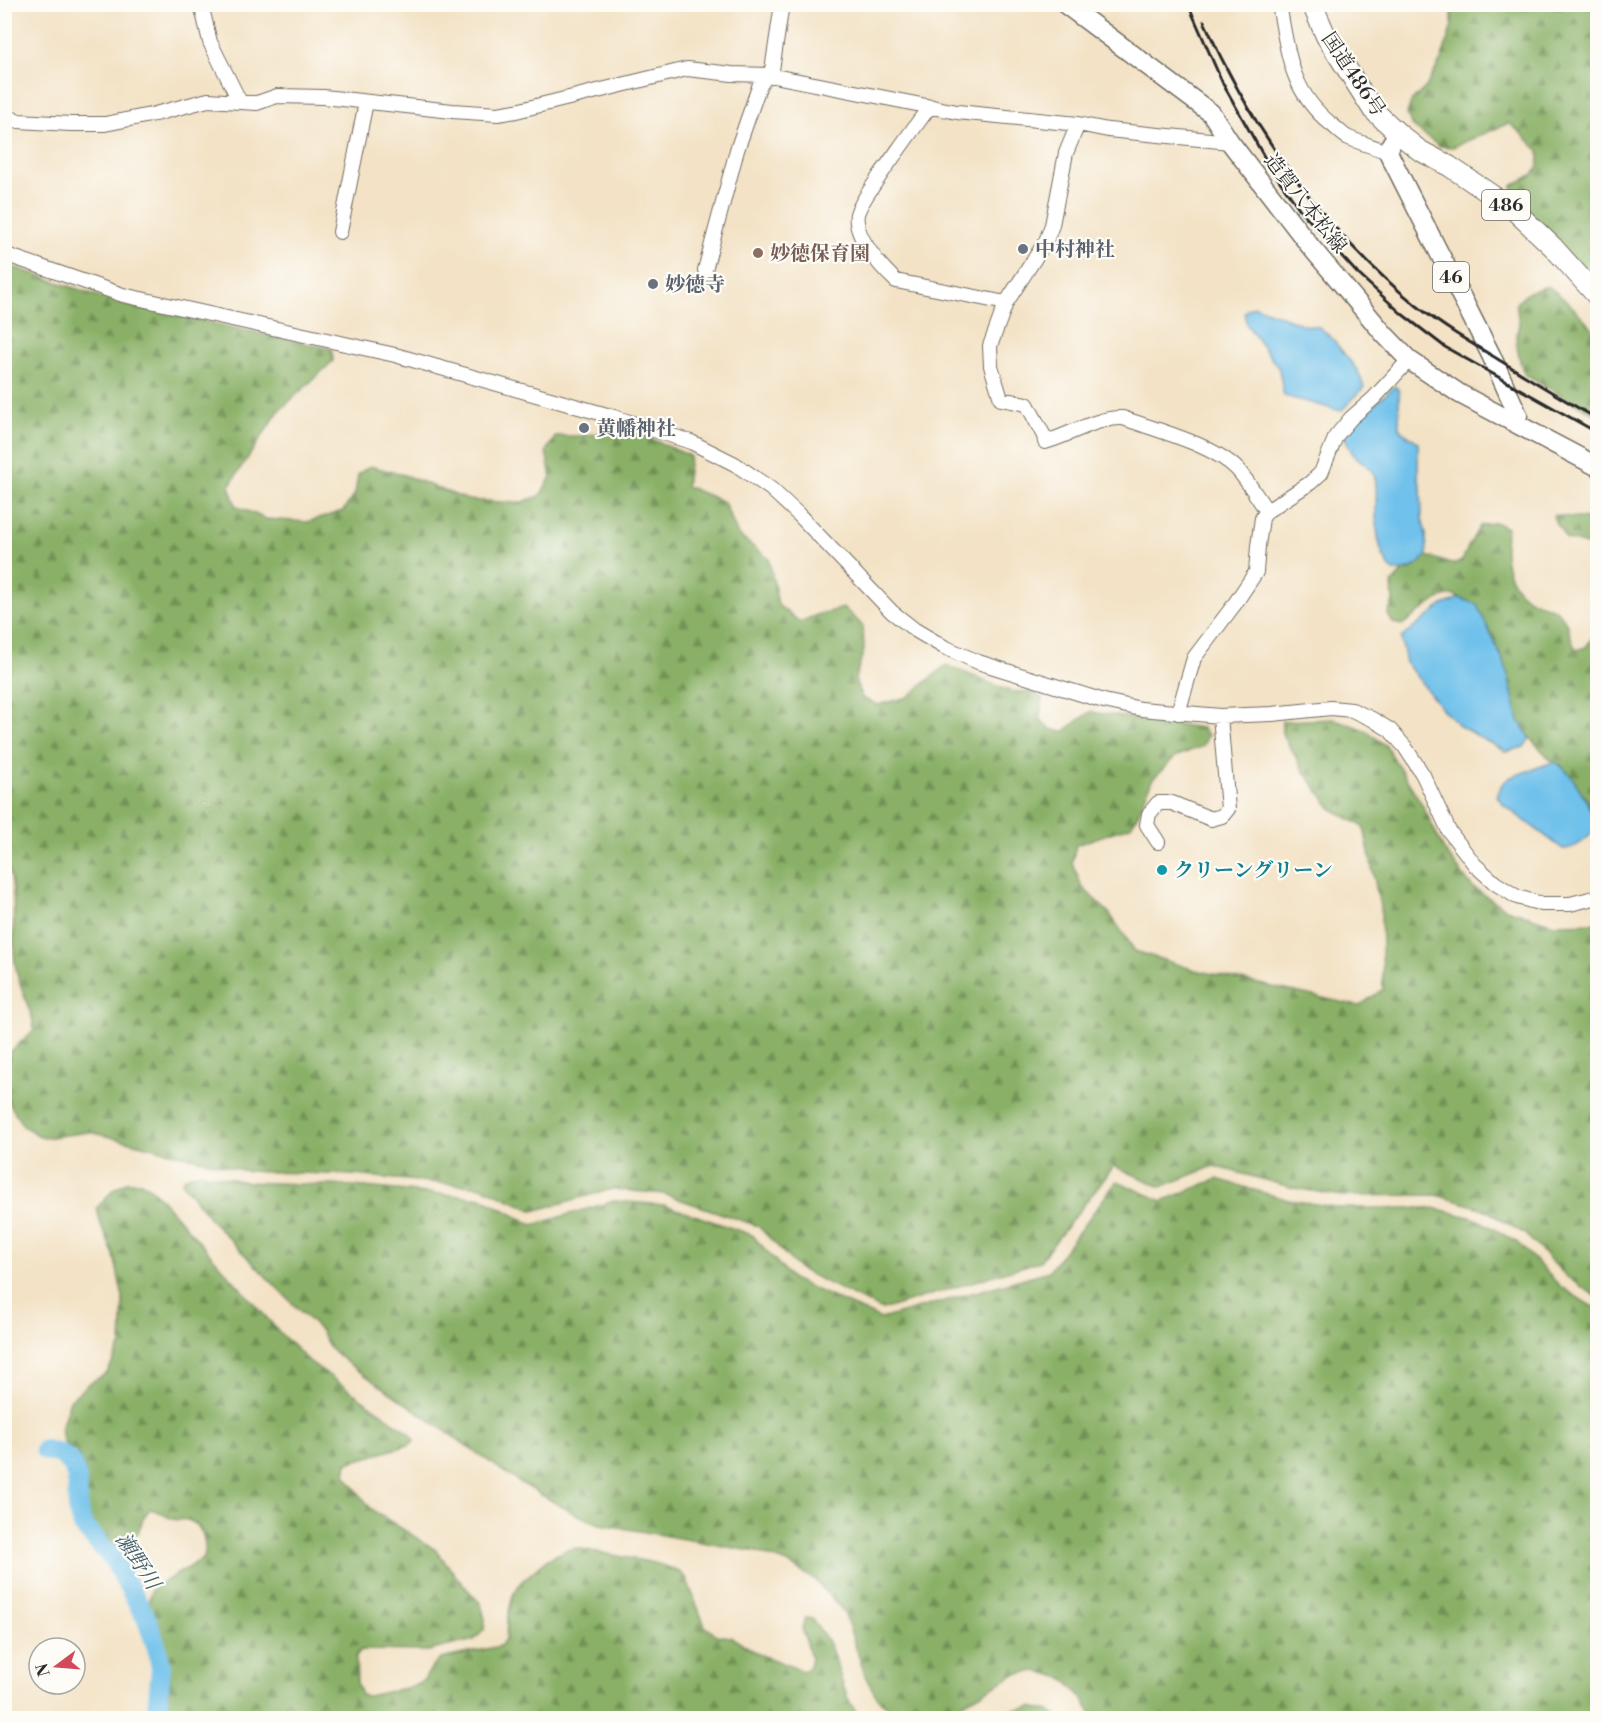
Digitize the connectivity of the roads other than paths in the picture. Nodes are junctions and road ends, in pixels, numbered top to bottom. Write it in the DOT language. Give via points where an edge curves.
graph roads {
  1 [pos="201,4"];
  2 [pos="782,4"];
  3 [pos="1065,4"];
  4 [pos="1279,4"];
  5 [pos="1312,4"];
  6 [pos="769,75"];
  7 [pos="240,102"];
  8 [pos="366,102"];
  9 [pos="933,107"];
  10 [pos="4,116"];
  11 [pos="1078,124"];
  12 [pos="1398,133"];
  13 [pos="1230,142"];
  14 [pos="1388,152"];
  15 [pos="340,232"];
  16 [pos="4,254"];
  17 [pos="705,270"];
  18 [pos="1598,297"];
  19 [pos="1006,303"];
  20 [pos="1409,360"];
  21 [pos="1516,423"];
  22 [pos="1598,467"];
  23 [pos="1267,511"];
  24 [pos="1178,712"];
  25 [pos="1220,716"];
  26 [pos="1158,842"];
  27 [pos="1596,899"];
  1 -- 7 [label="street" via="210,42"];
  2 -- 6 [label="street"];
  3 -- 13 [label="main road, 造賀八本松線" via="1211,113"];
  4 -- 14 [label="street" via="1292,69 1308,100 1347,137"];
  5 -- 12 [label="highway, 国道486号 / 486" via="1326,36 1373,110"];
  6 -- 8 [label="street" via="687,69 498,114"];
  6 -- 9 [label="street"];
  6 -- 17 [label="street" via="760,84 737,150"];
  7 -- 8 [label="street" via="257,103 277,96"];
  7 -- 10 [label="street" via="208,100 105,124 19,121"];
  8 -- 15 [label="street"];
  9 -- 11 [label="street"];
  9 -- 19 [label="street" via="874,182 857,213 862,238 896,281"];
  11 -- 13 [label="street"];
  11 -- 19 [label="street" via="1066,153 1046,241"];
  12 -- 14 [label="main road"];
  12 -- 18 [label="highway, 国道486号 / 486" via="1514,210"];
  13 -- 20 [label="main road, 造賀八本松線" via="1346,289"];
  14 -- 21 [label="main road, 46" via="1491,355 1518,415"];
  16 -- 24 [label="street" via="123,295 394,354 691,442 735,464 771,489 892,612 944,647 978,662 1104,701"];
  19 -- 23 [label="street" via="990,346 991,366 1001,399 1027,404 1045,442 1112,417 1123,418 1208,449 1230,463"];
  20 -- 21 [label="main road, 造賀八本松線" via="1460,394"];
  20 -- 23 [label="street" via="1336,436 1321,473"];
  21 -- 22 [label="main road, 造賀八本松線"];
  23 -- 24 [label="street" via="1262,518 1256,572 1194,658"];
  24 -- 25 [label="street"];
  25 -- 26 [label="street" via="1228,809 1211,819 1172,803 1158,803 1149,814 1147,825"];
  25 -- 27 [label="street" via="1331,708 1352,710 1372,719 1390,730 1405,747 1449,831 1475,865 1495,883 1517,897 1542,904"];
}
